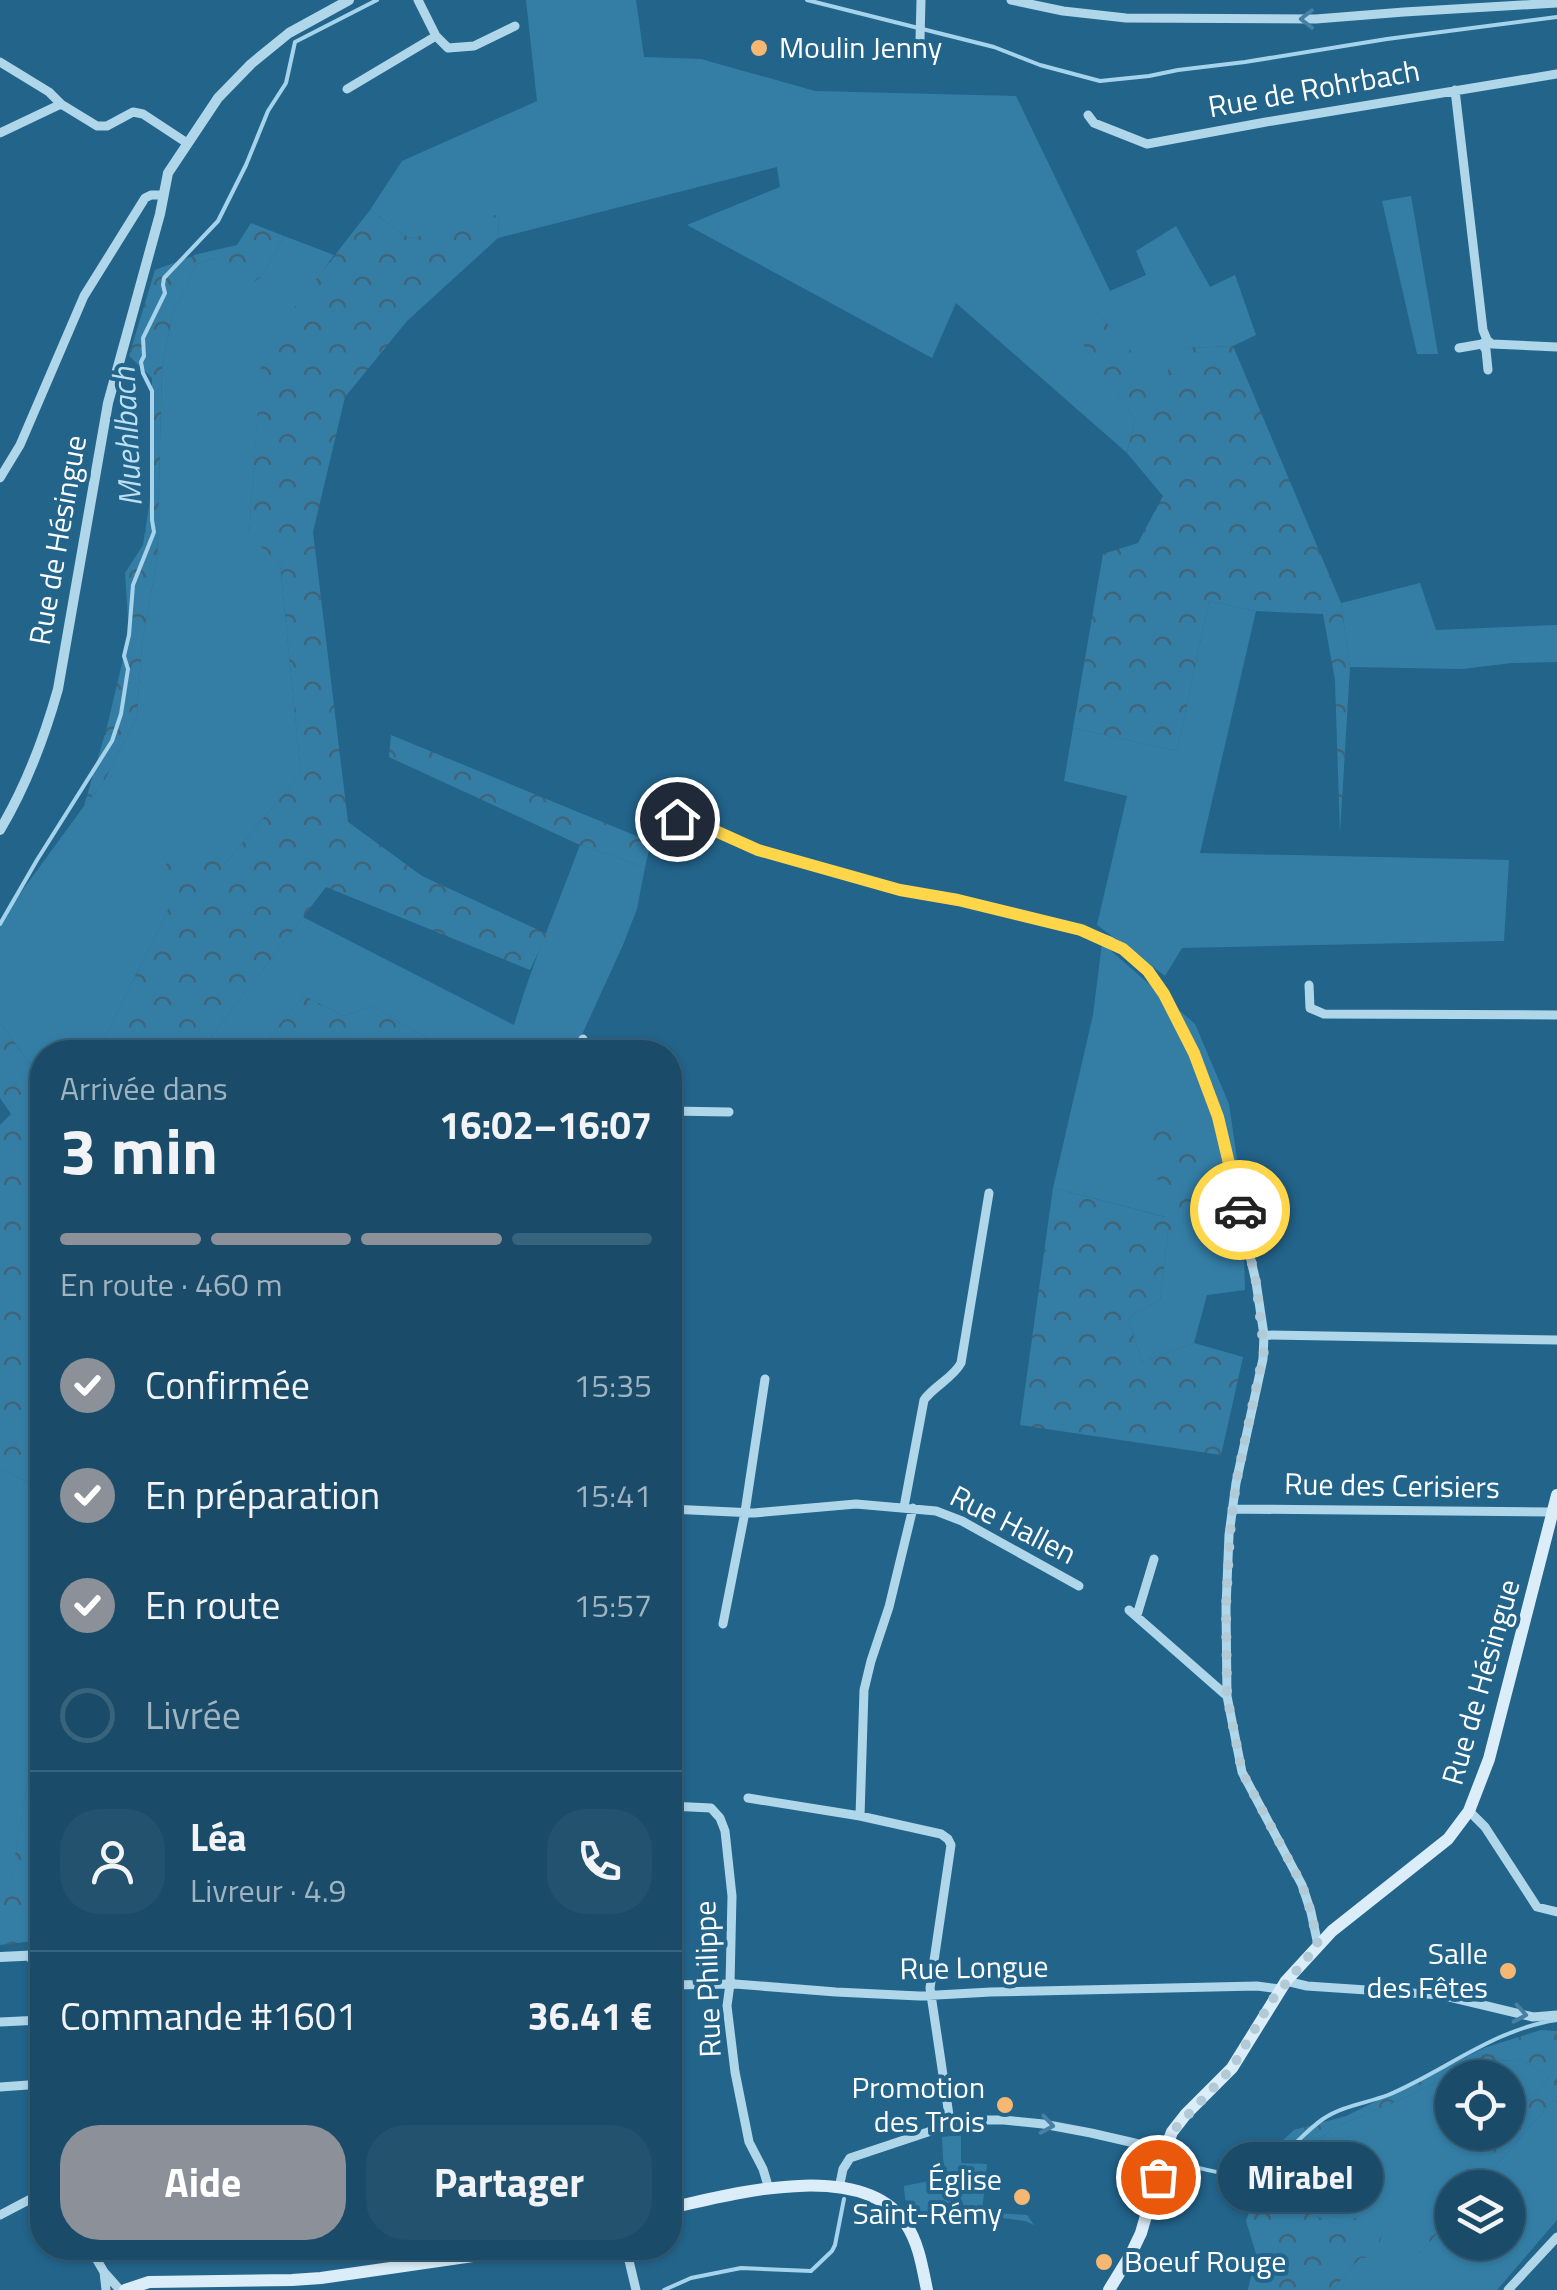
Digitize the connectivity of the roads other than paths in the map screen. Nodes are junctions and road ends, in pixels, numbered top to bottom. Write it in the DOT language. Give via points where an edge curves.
graph roads {
  1 [pos="349,0"];
  2 [pos="418,0"];
  3 [pos="921,0"];
  4 [pos="1010,0"];
  5 [pos="1405,0"];
  6 [pos="1532,2"];
  7 [pos="1497,3"];
  8 [pos="1557,3"];
  9 [pos="1061,5"];
  10 [pos="1404,12"];
  11 [pos="515,26"];
  12 [pos="436,36"];
  13 [pos="920,38"];
  14 [pos="0,62"];
  15 [pos="1557,74"];
  16 [pos="346,89"];
  17 [pos="1455,90"];
  18 [pos="61,104"];
  19 [pos="1088,115"];
  20 [pos="0,134"];
  21 [pos="187,143"];
  22 [pos="163,195"];
  23 [pos="1484,342"];
  24 [pos="1557,347"];
  25 [pos="1459,348"];
  26 [pos="1488,370"];
  27 [pos="0,478"];
  28 [pos="677,819"];
  29 [pos="0,830"];
  30 [pos="1309,985"];
  31 [pos="1557,1015"];
  32 [pos="682,1111"];
  33 [pos="730,1112"];
  34 [pos="989,1193"];
  35 [pos="1264,1334"];
  36 [pos="1557,1340"];
  37 [pos="765,1379"];
  38 [pos="1557,1496"];
  39 [pos="908,1508"];
  40 [pos="682,1509"];
  41 [pos="1232,1509"];
  42 [pos="746,1512"];
  43 [pos="1552,1512"];
  44 [pos="1154,1559"];
  45 [pos="1079,1586"];
  46 [pos="723,1624"];
  47 [pos="1227,1696"];
  48 [pos="748,1798"];
  49 [pos="682,1807"];
  50 [pos="1469,1812"];
  51 [pos="860,1816"];
  52 [pos="1557,1912"];
  53 [pos="1318,1945"];
  54 [pos="29,1956"];
  55 [pos="0,1957"];
  56 [pos="730,1984"];
  57 [pos="682,1985"];
  58 [pos="1283,1985"];
  59 [pos="930,1995"];
  60 [pos="1557,2015"];
  61 [pos="30,2021"];
  62 [pos="0,2022"];
  63 [pos="30,2085"];
  64 [pos="0,2087"];
  65 [pos="950,2122"];
  66 [pos="1164,2150"];
  67 [pos="769,2188"];
  68 [pos="838,2188"];
  69 [pos="30,2200"];
  70 [pos="682,2206"];
  71 [pos="0,2216"];
  72 [pos="1557,2237"];
  73 [pos="97,2260"];
  74 [pos="446,2260"];
  75 [pos="629,2260"];
  76 [pos="104,2272"];
  77 [pos="172,2282"];
  78 [pos="284,2285"];
  79 [pos="106,2290"];
  80 [pos="122,2290"];
  81 [pos="147,2290"];
  82 [pos="636,2290"];
  83 [pos="927,2290"];
  84 [pos="1109,2290"];
  85 [pos="1508,2290"];
  1 -- 21 [label="street, Rue de Hésingue" via="289,33 252,64"];
  2 -- 12 [label="street"];
  3 -- 13 [label="street"];
  4 -- 9 [label="street"];
  5 -- 10 [label="street"];
  6 -- 7 [label="street"];
  6 -- 8 [label="street"];
  7 -- 10 [label="street"];
  10 -- 9 [label="street, one-way" via="1316,20 1126,18"];
  11 -- 12 [label="street" via="474,46 448,48"];
  12 -- 16 [label="street"];
  14 -- 18 [label="street"];
  15 -- 17 [label="street, Rue de Rohrbach"];
  17 -- 19 [label="street, Rue de Rohrbach" via="1147,144"];
  17 -- 23 [label="street"];
  18 -- 20 [label="street"];
  18 -- 21 [label="street" via="97,126 144,114"];
  21 -- 22 [label="street, Rue de Hésingue"];
  22 -- 27 [label="street" via="145,198 89,286"];
  22 -- 29 [label="street, Rue de Hésingue" via="108,402 58,688 28,778"];
  23 -- 24 [label="street"];
  23 -- 25 [label="street"];
  23 -- 26 [label="street"];
  28 -- 35 [label="street" via="900,890 1081,930 1135,958 1164,994 1218,1117"];
  30 -- 31 [label="street" via="1310,1008 1324,1014"];
  32 -- 33 [label="street"];
  34 -- 39 [label="street" via="961,1364 924,1400"];
  35 -- 36 [label="street"];
  35 -- 41 [label="street"];
  37 -- 42 [label="street"];
  38 -- 43 [label="main road, Rue de Hésingue"];
  39 -- 42 [label="street, Rue Hallen" via="856,1504"];
  39 -- 45 [label="street, Rue Hallen" via="948,1514"];
  39 -- 51 [label="street" via="864,1690"];
  40 -- 42 [label="street, Rue Hallen"];
  41 -- 43 [label="street, Rue des Cerisiers"];
  41 -- 47 [label="street"];
  42 -- 46 [label="street"];
  43 -- 50 [label="main road, Rue de Hésingue" via="1550,1546"];
  44 -- 47 [label="street" via="1134,1613"];
  47 -- 53 [label="street" via="1242,1772 1302,1885"];
  48 -- 51 [label="street"];
  49 -- 56 [label="street, Rue Philippe" via="712,1808 725,1831"];
  50 -- 52 [label="street" via="1538,1907"];
  50 -- 53 [label="main road, Rue de Hésingue" via="1448,1840"];
  51 -- 59 [label="street" via="941,1834 951,1845"];
  53 -- 58 [label="main road, Rue de Hésingue"];
  54 -- 55 [label="street"];
  56 -- 57 [label="street, Rue Longue"];
  56 -- 59 [label="street, Rue Longue"];
  56 -- 67 [label="street, Rue Philippe" via="742,2111"];
  58 -- 59 [label="street, Rue Longue"];
  58 -- 60 [label="street, Rue Longue, one-way" via="1441,1996 1534,2017"];
  58 -- 66 [label="main road, Rue de Hésingue" via="1232,2068 1186,2114"];
  59 -- 65 [label="street"];
  61 -- 62 [label="street"];
  63 -- 64 [label="street"];
  65 -- 66 [label="street, one-way" via="1042,2124"];
  65 -- 68 [label="street" via="850,2158"];
  66 -- 84 [label="main road, Rue de Hésingue" via="1141,2233"];
  67 -- 68 [label="main road"];
  67 -- 70 [label="main road"];
  68 -- 83 [label="main road" via="893,2208 920,2251"];
  69 -- 71 [label="street"];
  72 -- 85 [label="street"];
  73 -- 76 [label="street"];
  74 -- 78 [label="main road"];
  75 -- 82 [label="street"];
  76 -- 79 [label="street"];
  76 -- 80 [label="street"];
  77 -- 78 [label="main road"];
  77 -- 80 [label="main road"];
  77 -- 81 [label="main road"];
}
